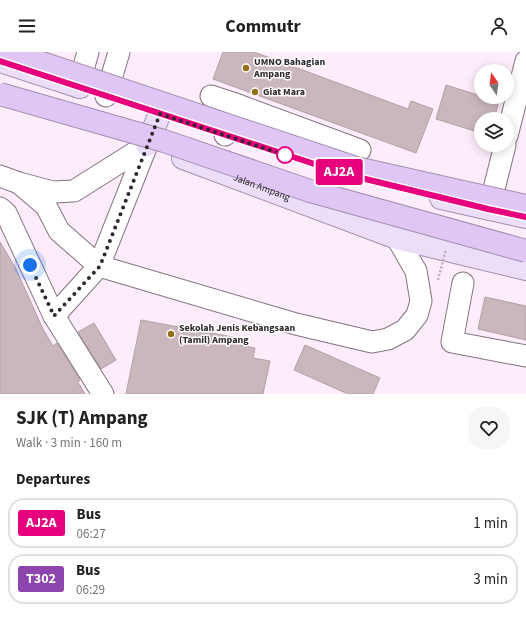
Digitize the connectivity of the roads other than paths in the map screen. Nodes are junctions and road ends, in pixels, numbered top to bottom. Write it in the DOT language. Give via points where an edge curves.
graph roads {
  1 [pos="9,52"];
  2 [pos="88,52"];
  3 [pos="119,52"];
  4 [pos="526,60"];
  5 [pos="0,61"];
  6 [pos="78,86"];
  7 [pos="0,94"];
  8 [pos="106,96"];
  9 [pos="211,96"];
  10 [pos="238,105"];
  11 [pos="513,112"];
  12 [pos="160,114"];
  13 [pos="225,135"];
  14 [pos="147,145"];
  15 [pos="360,150"];
  16 [pos="503,152"];
  17 [pos="9,180"];
  18 [pos="526,206"];
  19 [pos="0,208"];
  20 [pos="488,209"];
  21 [pos="526,217"];
  22 [pos="397,238"];
  23 [pos="526,251"];
  24 [pos="100,266"];
  25 [pos="526,269"];
  26 [pos="463,283"];
  27 [pos="54,316"];
  28 [pos="526,356"];
  29 [pos="103,394"];
  1 -- 18 [label="highway, bridge" via="356,168"];
  2 -- 6 [label="street"];
  3 -- 8 [label="street"];
  4 -- 11 [label="street"];
  5 -- 6 [label="main road"];
  6 -- 8 [label="main road"];
  7 -- 14 [label="main road, Jalan Ampang"];
  7 -- 23 [label="highway, bridge" via="164,141 310,191"];
  8 -- 12 [label="main road"];
  9 -- 10 [label="street"];
  10 -- 13 [label="street"];
  10 -- 15 [label="street"];
  12 -- 13 [label="main road"];
  12 -- 14 [label="main road"];
  13 -- 20 [label="main road" via="345,174"];
  14 -- 17 [label="street" via="74,192 53,192"];
  14 -- 22 [label="main road, Jalan Ampang"];
  14 -- 24 [label="street"];
  16 -- 20 [label="street"];
  17 -- 24 [label="street" via="46,206 59,231"];
  19 -- 27 [label="street" via="6,213"];
  20 -- 21 [label="main road"];
  22 -- 24 [label="street" via="416,271 421,301 406,330 388,339 372,342 296,324"];
  22 -- 25 [label="main road, Jalan Ampang"];
  24 -- 27 [label="street"];
  26 -- 28 [label="street" via="452,342"];
  27 -- 29 [label="street"];
}
